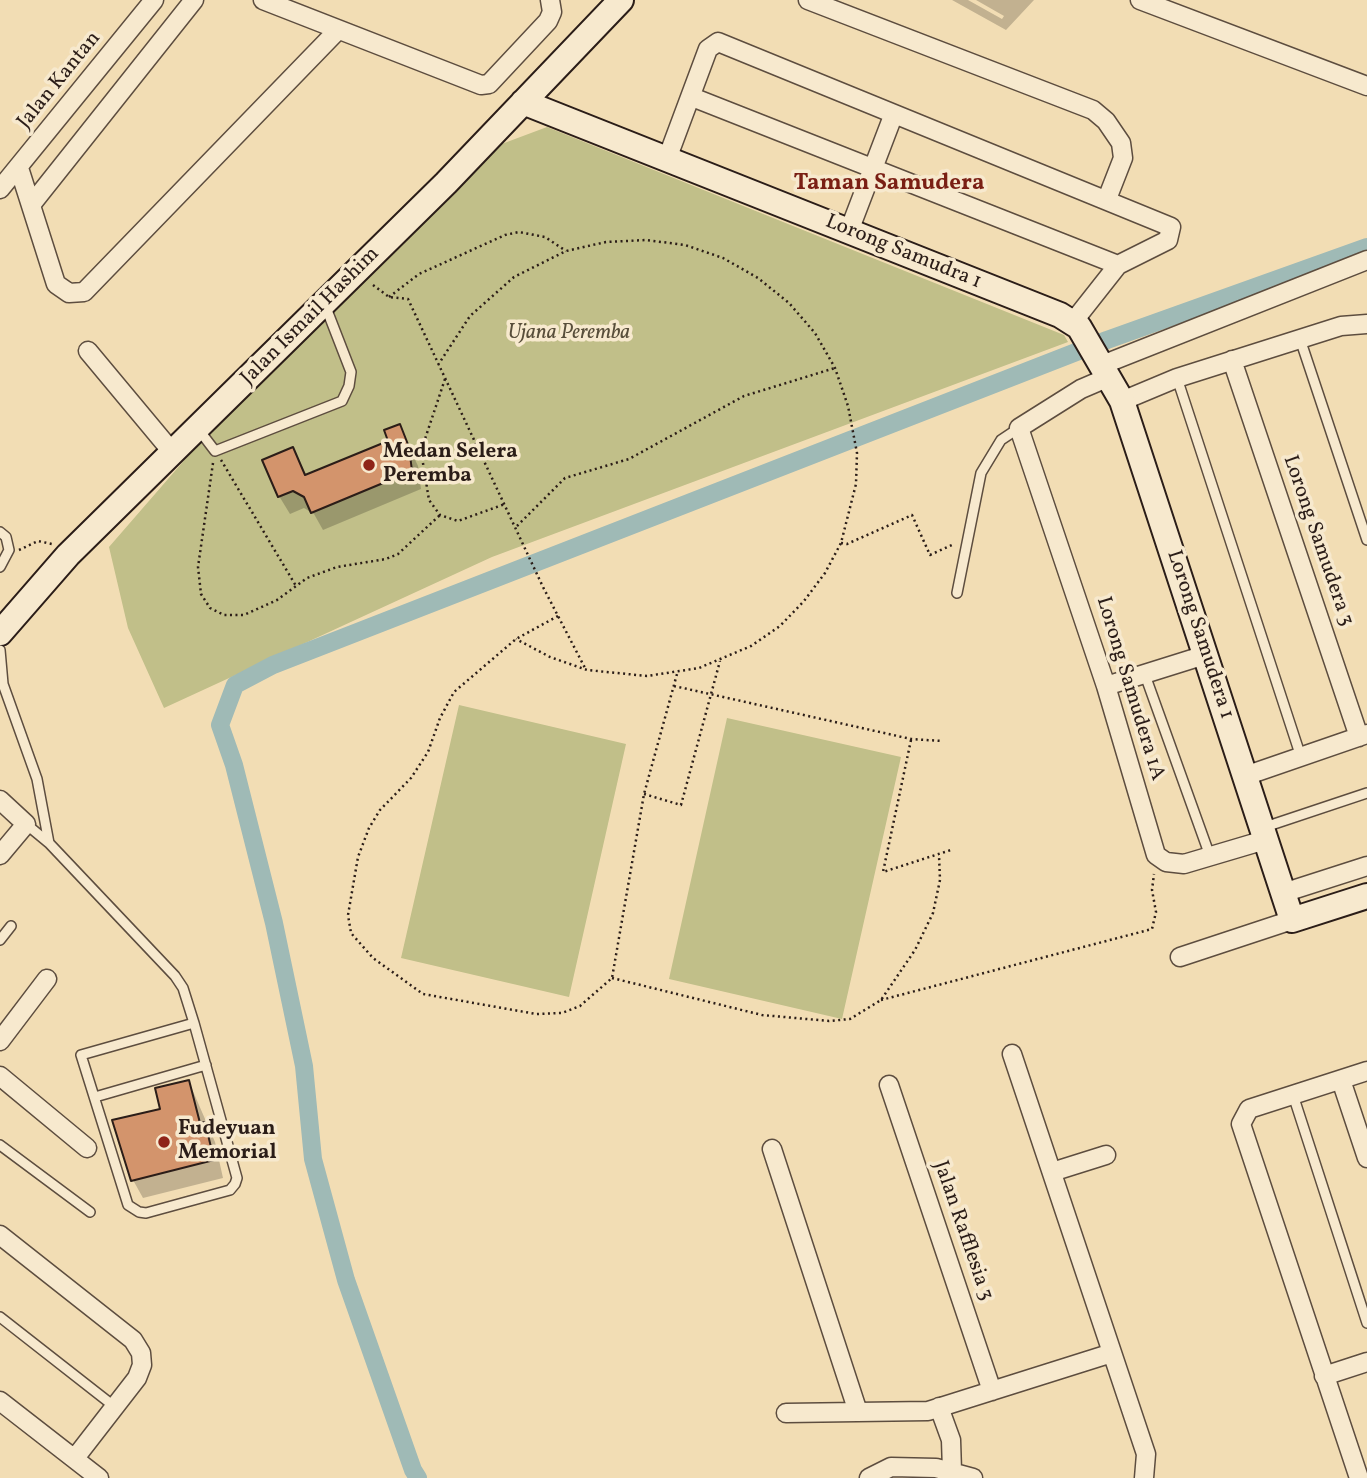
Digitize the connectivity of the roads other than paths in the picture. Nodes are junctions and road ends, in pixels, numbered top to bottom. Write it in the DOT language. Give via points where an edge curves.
graph roads {
  1 [pos="154,0"];
  2 [pos="194,0"];
  3 [pos="263,0"];
  4 [pos="550,0"];
  5 [pos="808,0"];
  6 [pos="1140,0"];
  7 [pos="610,3"];
  8 [pos="337,31"];
  9 [pos="1367,86"];
  10 [pos="692,97"];
  11 [pos="523,102"];
  12 [pos="892,116"];
  13 [pos="667,159"];
  14 [pos="19,168"];
  15 [pos="874,169"];
  16 [pos="0,190"];
  17 [pos="1107,199"];
  18 [pos="31,205"];
  19 [pos="849,231"];
  20 [pos="1367,260"];
  21 [pos="1118,265"];
  22 [pos="325,303"];
  23 [pos="1079,328"];
  24 [pos="1365,329"];
  25 [pos="1300,339"];
  26 [pos="88,351"];
  27 [pos="1232,360"];
  28 [pos="1102,366"];
  29 [pos="1177,378"];
  30 [pos="1122,401"];
  31 [pos="198,428"];
  32 [pos="1019,428"];
  33 [pos="173,453"];
  34 [pos="0,532"];
  35 [pos="1367,540"];
  36 [pos="0,567"];
  37 [pos="957,593"];
  38 [pos="0,633"];
  39 [pos="0,650"];
  40 [pos="1205,655"];
  41 [pos="1144,675"];
  42 [pos="1106,686"];
  43 [pos="1363,736"];
  44 [pos="1301,757"];
  45 [pos="1245,776"];
  46 [pos="1367,793"];
  47 [pos="0,800"];
  48 [pos="26,824"];
  49 [pos="1264,834"];
  50 [pos="50,843"];
  51 [pos="0,855"];
  52 [pos="1210,856"];
  53 [pos="1367,866"];
  54 [pos="1283,893"];
  55 [pos="1367,896"];
  56 [pos="1292,920"];
  57 [pos="11,926"];
  58 [pos="0,940"];
  59 [pos="1180,957"];
  60 [pos="47,979"];
  61 [pos="194,1023"];
  62 [pos="0,1041"];
  63 [pos="1012,1054"];
  64 [pos="206,1065"];
  65 [pos="1367,1071"];
  66 [pos="0,1076"];
  67 [pos="1341,1080"];
  68 [pos="890,1085"];
  69 [pos="1293,1095"];
  70 [pos="95,1097"];
  71 [pos="0,1144"];
  72 [pos="87,1148"];
  73 [pos="772,1149"];
  74 [pos="1106,1155"];
  75 [pos="1367,1158"];
  76 [pos="1052,1172"];
  77 [pos="90,1212"];
  78 [pos="0,1235"];
  79 [pos="0,1317"];
  80 [pos="1367,1323"];
  81 [pos="1112,1353"];
  82 [pos="1367,1362"];
  83 [pos="1324,1376"];
  84 [pos="992,1391"];
  85 [pos="0,1401"];
  86 [pos="115,1407"];
  87 [pos="939,1407"];
  88 [pos="858,1412"];
  89 [pos="786,1413"];
  90 [pos="75,1458"];
  91 [pos="952,1471"];
  92 [pos="99,1478"];
  93 [pos="869,1478"];
  94 [pos="972,1478"];
  95 [pos="1144,1478"];
  96 [pos="1359,1478"];
  1 -- 14 [label="street, Jalan Kantan"];
  2 -- 18 [label="street"];
  3 -- 8 [label="street"];
  4 -- 8 [label="street" via="548,21 489,84 481,85"];
  5 -- 17 [label="street" via="1093,110 1121,143 1123,158"];
  6 -- 9 [label="street"];
  7 -- 11 [label="street, Jalan Ismail Hashim"];
  8 -- 18 [label="street" via="85,292 69,293 56,284"];
  10 -- 12 [label="street" via="708,49 718,42"];
  10 -- 13 [label="street"];
  10 -- 15 [label="street"];
  11 -- 13 [label="street, Lorong Samudra 1"];
  11 -- 22 [label="street, Jalan Ismail Hashim"];
  12 -- 15 [label="street"];
  12 -- 17 [label="street"];
  13 -- 19 [label="street, Lorong Samudra 1"];
  14 -- 16 [label="street, Jalan Kantan"];
  14 -- 18 [label="street"];
  15 -- 19 [label="street"];
  15 -- 21 [label="street"];
  17 -- 21 [label="street" via="1167,223 1172,230 1168,240"];
  19 -- 23 [label="street, Lorong Samudra 1"];
  20 -- 28 [label="street"];
  21 -- 23 [label="street"];
  22 -- 31 [label="street, Jalan Ismail Hashim"];
  22 -- 31 [label="lane" via="351,372 342,401 215,451"];
  23 -- 28 [label="street, Lorong Samudera 1"];
  24 -- 25 [label="street"];
  25 -- 27 [label="street"];
  25 -- 35 [label="lane"];
  26 -- 33 [label="street"];
  27 -- 29 [label="street"];
  27 -- 43 [label="street, Lorong Samudera 3"];
  28 -- 30 [label="street, Lorong Samudera 1"];
  28 -- 32 [label="street" via="1081,390"];
  29 -- 30 [label="street"];
  29 -- 44 [label="lane"];
  30 -- 40 [label="street, Lorong Samudera 1"];
  31 -- 33 [label="street, Jalan Ismail Hashim"];
  32 -- 37 [label="lane" via="990,454 981,473"];
  32 -- 42 [label="street, Lorong Samudera 1A"];
  33 -- 38 [label="street, Jalan Ismail Hashim" via="68,555"];
  34 -- 36 [label="lane" via="9,550"];
  39 -- 50 [label="lane" via="3,684 37,779"];
  40 -- 41 [label="street"];
  40 -- 45 [label="street, Lorong Samudera 1"];
  41 -- 42 [label="street"];
  41 -- 52 [label="lane"];
  42 -- 52 [label="street, Lorong Samudera 1A" via="1156,855 1166,862 1184,864"];
  43 -- 44 [label="street"];
  44 -- 45 [label="street"];
  45 -- 49 [label="street, Lorong Samudera 1"];
  46 -- 49 [label="lane"];
  47 -- 48 [label="street"];
  48 -- 50 [label="lane"];
  48 -- 51 [label="street"];
  49 -- 52 [label="street"];
  49 -- 54 [label="street, Lorong Samudera 1"];
  50 -- 61 [label="lane" via="176,976"];
  53 -- 54 [label="street"];
  54 -- 56 [label="street, Lorong Samudera 1"];
  55 -- 56 [label="street"];
  56 -- 59 [label="street"];
  57 -- 58 [label="lane"];
  60 -- 62 [label="street"];
  61 -- 64 [label="lane"];
  61 -- 70 [label="lane" via="81,1055"];
  63 -- 76 [label="street"];
  64 -- 70 [label="lane"];
  64 -- 70 [label="lane" via="237,1178 230,1191 146,1213 128,1205"];
  65 -- 67 [label="street"];
  66 -- 72 [label="street"];
  67 -- 69 [label="street"];
  67 -- 75 [label="street"];
  68 -- 84 [label="street, Jalan Rafflesia 3"];
  69 -- 80 [label="lane"];
  69 -- 83 [label="street" via="1249,1109 1241,1125"];
  71 -- 77 [label="lane"];
  73 -- 88 [label="street"];
  74 -- 76 [label="street"];
  76 -- 81 [label="street"];
  78 -- 86 [label="street" via="133,1340 142,1365"];
  79 -- 86 [label="lane"];
  81 -- 84 [label="street"];
  81 -- 95 [label="street" via="1146,1454"];
  82 -- 83 [label="street"];
  83 -- 96 [label="street"];
  84 -- 87 [label="street"];
  85 -- 90 [label="street"];
  86 -- 90 [label="street"];
  87 -- 88 [label="street" via="921,1412"];
  87 -- 91 [label="street" via="951,1440"];
  88 -- 89 [label="street"];
  90 -- 92 [label="street"];
  91 -- 93 [label="street" via="891,1467"];
  91 -- 94 [label="street"];
}
